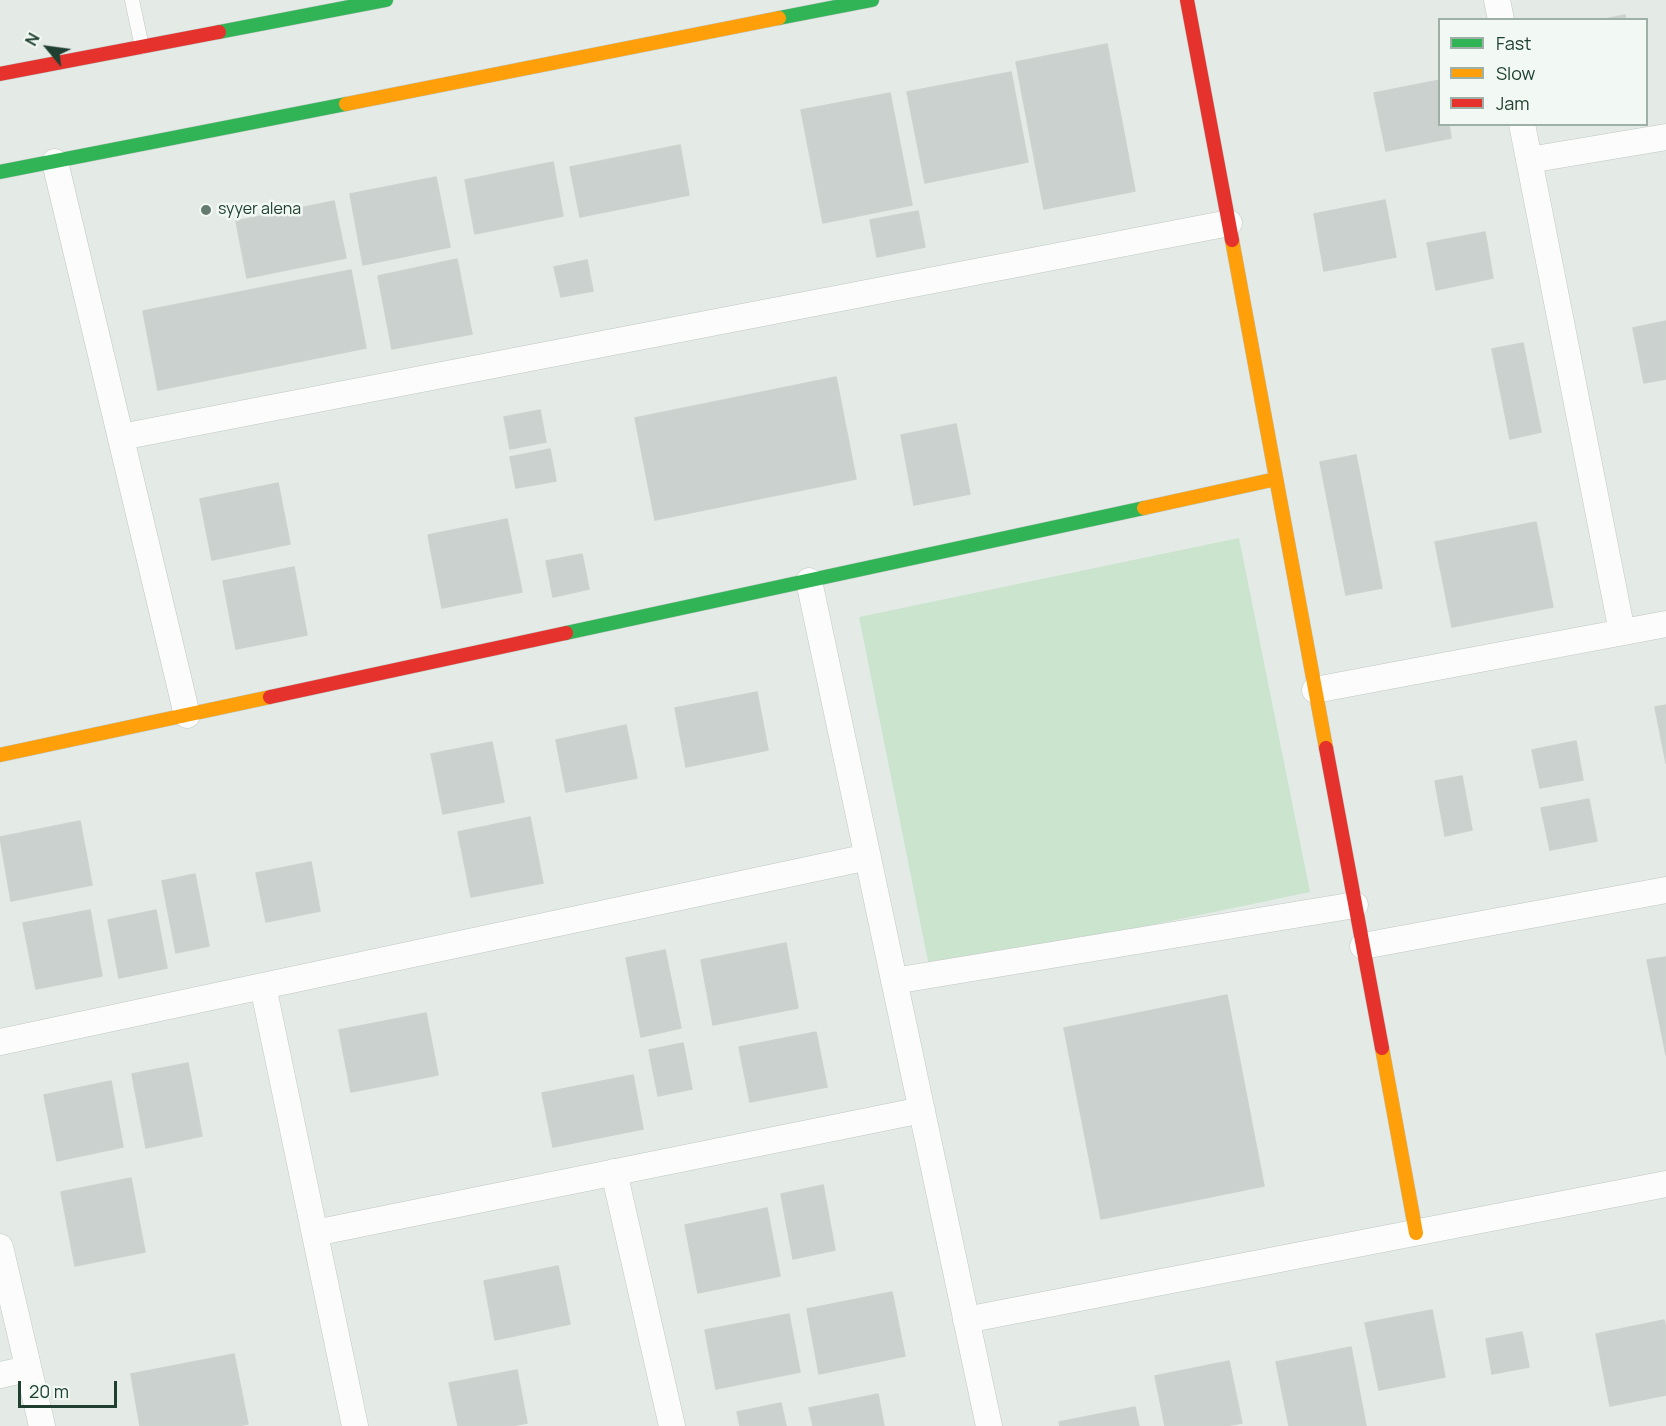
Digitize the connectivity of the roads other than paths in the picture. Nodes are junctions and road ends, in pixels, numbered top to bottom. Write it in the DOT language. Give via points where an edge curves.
graph roads {
  1 [pos="132,0"];
  2 [pos="386,0"];
  3 [pos="872,0"];
  4 [pos="1187,0"];
  5 [pos="1497,0"];
  6 [pos="1501,18"];
  7 [pos="142,47"];
  8 [pos="0,74"];
  9 [pos="1522,126"];
  10 [pos="1666,137"];
  11 [pos="1529,160"];
  12 [pos="55,162"];
  13 [pos="0,172"];
  14 [pos="1229,222"];
  15 [pos="121,437"];
  16 [pos="1276,479"];
  17 [pos="809,581"];
  18 [pos="1666,624"];
  19 [pos="1622,632"];
  20 [pos="1315,690"];
  21 [pos="187,715"];
  22 [pos="0,755"];
  23 [pos="868,857"];
  24 [pos="1666,890"];
  25 [pos="1355,905"];
  26 [pos="1363,946"];
  27 [pos="894,981"];
  28 [pos="263,986"];
  29 [pos="0,1042"];
  30 [pos="922,1110"];
  31 [pos="614,1172"];
  32 [pos="1666,1184"];
  33 [pos="315,1233"];
  34 [pos="1416,1233"];
  35 [pos="0,1247"];
  36 [pos="966,1320"];
  37 [pos="28,1369"];
  38 [pos="0,1374"];
  39 [pos="42,1426"];
  40 [pos="355,1426"];
  41 [pos="672,1426"];
  42 [pos="989,1426"];
  1 -- 7 [label="lane"];
  2 -- 7 [label="street"];
  3 -- 12 [label="street"];
  4 -- 14 [label="street"];
  5 -- 6 [label="street"];
  7 -- 8 [label="street"];
  9 -- 11 [label="street"];
  10 -- 11 [label="street"];
  11 -- 19 [label="street"];
  12 -- 13 [label="street"];
  12 -- 15 [label="street"];
  14 -- 15 [label="street"];
  14 -- 16 [label="street"];
  15 -- 21 [label="street"];
  16 -- 17 [label="street"];
  16 -- 20 [label="street"];
  17 -- 21 [label="street"];
  17 -- 23 [label="street"];
  18 -- 19 [label="street"];
  19 -- 20 [label="street"];
  20 -- 25 [label="street"];
  21 -- 22 [label="street"];
  23 -- 27 [label="street"];
  23 -- 28 [label="street"];
  24 -- 26 [label="street"];
  25 -- 26 [label="street"];
  25 -- 27 [label="street"];
  26 -- 34 [label="street"];
  27 -- 30 [label="street"];
  28 -- 29 [label="street"];
  28 -- 33 [label="street"];
  30 -- 31 [label="street"];
  30 -- 36 [label="street"];
  31 -- 33 [label="street"];
  31 -- 41 [label="street"];
  32 -- 34 [label="street"];
  33 -- 40 [label="street"];
  34 -- 36 [label="street"];
  35 -- 37 [label="street"];
  36 -- 42 [label="street"];
  37 -- 38 [label="street"];
  37 -- 39 [label="street"];
}
